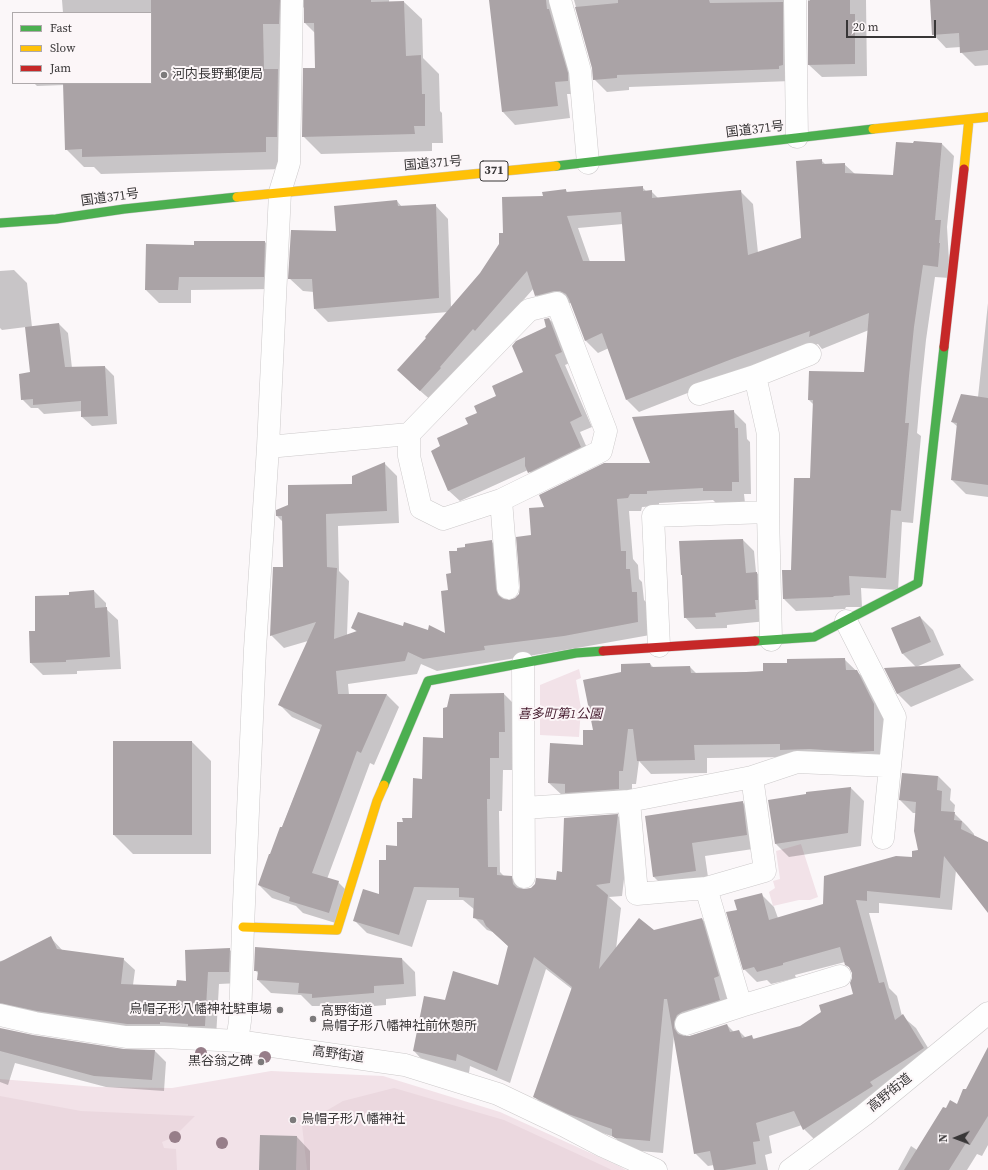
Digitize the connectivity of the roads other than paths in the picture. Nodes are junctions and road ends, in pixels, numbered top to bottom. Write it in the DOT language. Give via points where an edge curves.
graph roads {
  1 [pos="292,0"];
  2 [pos="560,0"];
  3 [pos="795,0"];
  4 [pos="988,117"];
  5 [pos="968,119"];
  6 [pos="797,138"];
  7 [pos="588,163"];
  8 [pos="280,192"];
  9 [pos="0,223"];
  10 [pos="810,354"];
  11 [pos="755,376"];
  12 [pos="699,394"];
  13 [pos="409,434"];
  14 [pos="268,446"];
  15 [pos="501,500"];
  16 [pos="768,512"];
  17 [pos="508,588"];
  18 [pos="846,621"];
  19 [pos="771,640"];
  20 [pos="659,646"];
  21 [pos="523,663"];
  22 [pos="890,766"];
  23 [pos="752,777"];
  24 [pos="629,801"];
  25 [pos="524,808"];
  26 [pos="883,838"];
  27 [pos="524,877"];
  28 [pos="706,888"];
  29 [pos="243,927"];
  30 [pos="840,976"];
  31 [pos="741,1006"];
  32 [pos="988,1013"];
  33 [pos="0,1015"];
  34 [pos="686,1024"];
  35 [pos="237,1041"];
  36 [pos="656,1170"];
  37 [pos="790,1170"];
  1 -- 8 [label="street" via="289,163"];
  2 -- 7 [label="street" via="580,72"];
  3 -- 6 [label="street"];
  4 -- 5 [label="main road, 国道371号 / 371"];
  5 -- 6 [label="main road, 国道371号 / 371"];
  5 -- 18 [label="main road" via="918,583"];
  6 -- 7 [label="main road, 国道371号 / 371"];
  7 -- 8 [label="main road, 国道371号 / 371"];
  8 -- 9 [label="main road, 国道371号 / 371" via="56,219"];
  8 -- 14 [label="street"];
  10 -- 11 [label="street"];
  11 -- 12 [label="street"];
  11 -- 16 [label="street" via="768,434"];
  13 -- 14 [label="street"];
  13 -- 15 [label="street" via="409,456 422,508 443,520"];
  13 -- 15 [label="street" via="529,310 557,303 606,431 601,451"];
  14 -- 29 [label="street"];
  15 -- 17 [label="street"];
  16 -- 19 [label="street"];
  16 -- 20 [label="street" via="653,516"];
  18 -- 19 [label="main road" via="814,637"];
  18 -- 22 [label="street" via="895,717"];
  19 -- 20 [label="main road"];
  20 -- 21 [label="main road" via="576,653"];
  21 -- 25 [label="street"];
  21 -- 29 [label="main road" via="428,681 377,801 337,930"];
  22 -- 23 [label="street" via="797,762"];
  22 -- 26 [label="street"];
  23 -- 24 [label="street"];
  23 -- 28 [label="street" via="765,871"];
  24 -- 25 [label="street"];
  24 -- 28 [label="street" via="637,894"];
  25 -- 27 [label="street"];
  28 -- 31 [label="street"];
  29 -- 35 [label="street"];
  30 -- 31 [label="street"];
  31 -- 34 [label="street"];
  32 -- 37 [label="street, 高野街道" via="864,1115"];
  33 -- 35 [label="street, 高野街道" via="126,1037"];
  35 -- 36 [label="street, 高野街道" via="405,1065 498,1094"];
}
